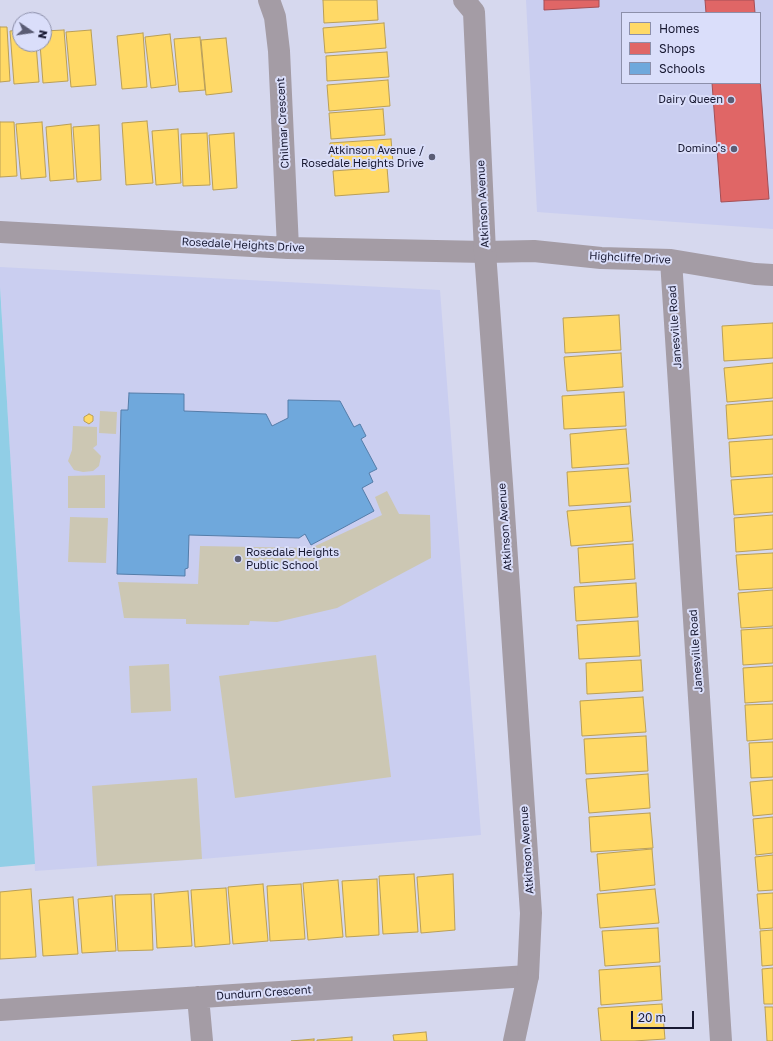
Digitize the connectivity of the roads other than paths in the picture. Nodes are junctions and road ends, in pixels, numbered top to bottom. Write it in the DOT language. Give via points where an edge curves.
graph roads {
  1 [pos="269,0"];
  2 [pos="474,4"];
  3 [pos="0,232"];
  4 [pos="288,248"];
  5 [pos="485,252"];
  6 [pos="671,260"];
  7 [pos="773,275"];
  8 [pos="528,976"];
  9 [pos="198,997"];
  10 [pos="0,1010"];
  11 [pos="202,1041"];
  12 [pos="514,1041"];
  13 [pos="720,1041"];
  1 -- 4 [label="street, Chilmar Crescent" via="275,17 279,51"];
  2 -- 5 [label="street, Atkinson Avenue"];
  3 -- 4 [label="street, Rosedale Heights Drive"];
  4 -- 5 [label="street, Rosedale Heights Drive"];
  5 -- 6 [label="street, Highcliffe Drive" via="534,251 601,258"];
  5 -- 8 [label="street, Atkinson Avenue" via="531,913"];
  6 -- 7 [label="street, Highcliffe Drive"];
  6 -- 13 [label="street, Janesville Road"];
  8 -- 9 [label="street, Dundurn Crescent"];
  8 -- 12 [label="street, Atkinson Avenue"];
  9 -- 10 [label="street, Dundurn Crescent"];
  9 -- 11 [label="street"];
}
